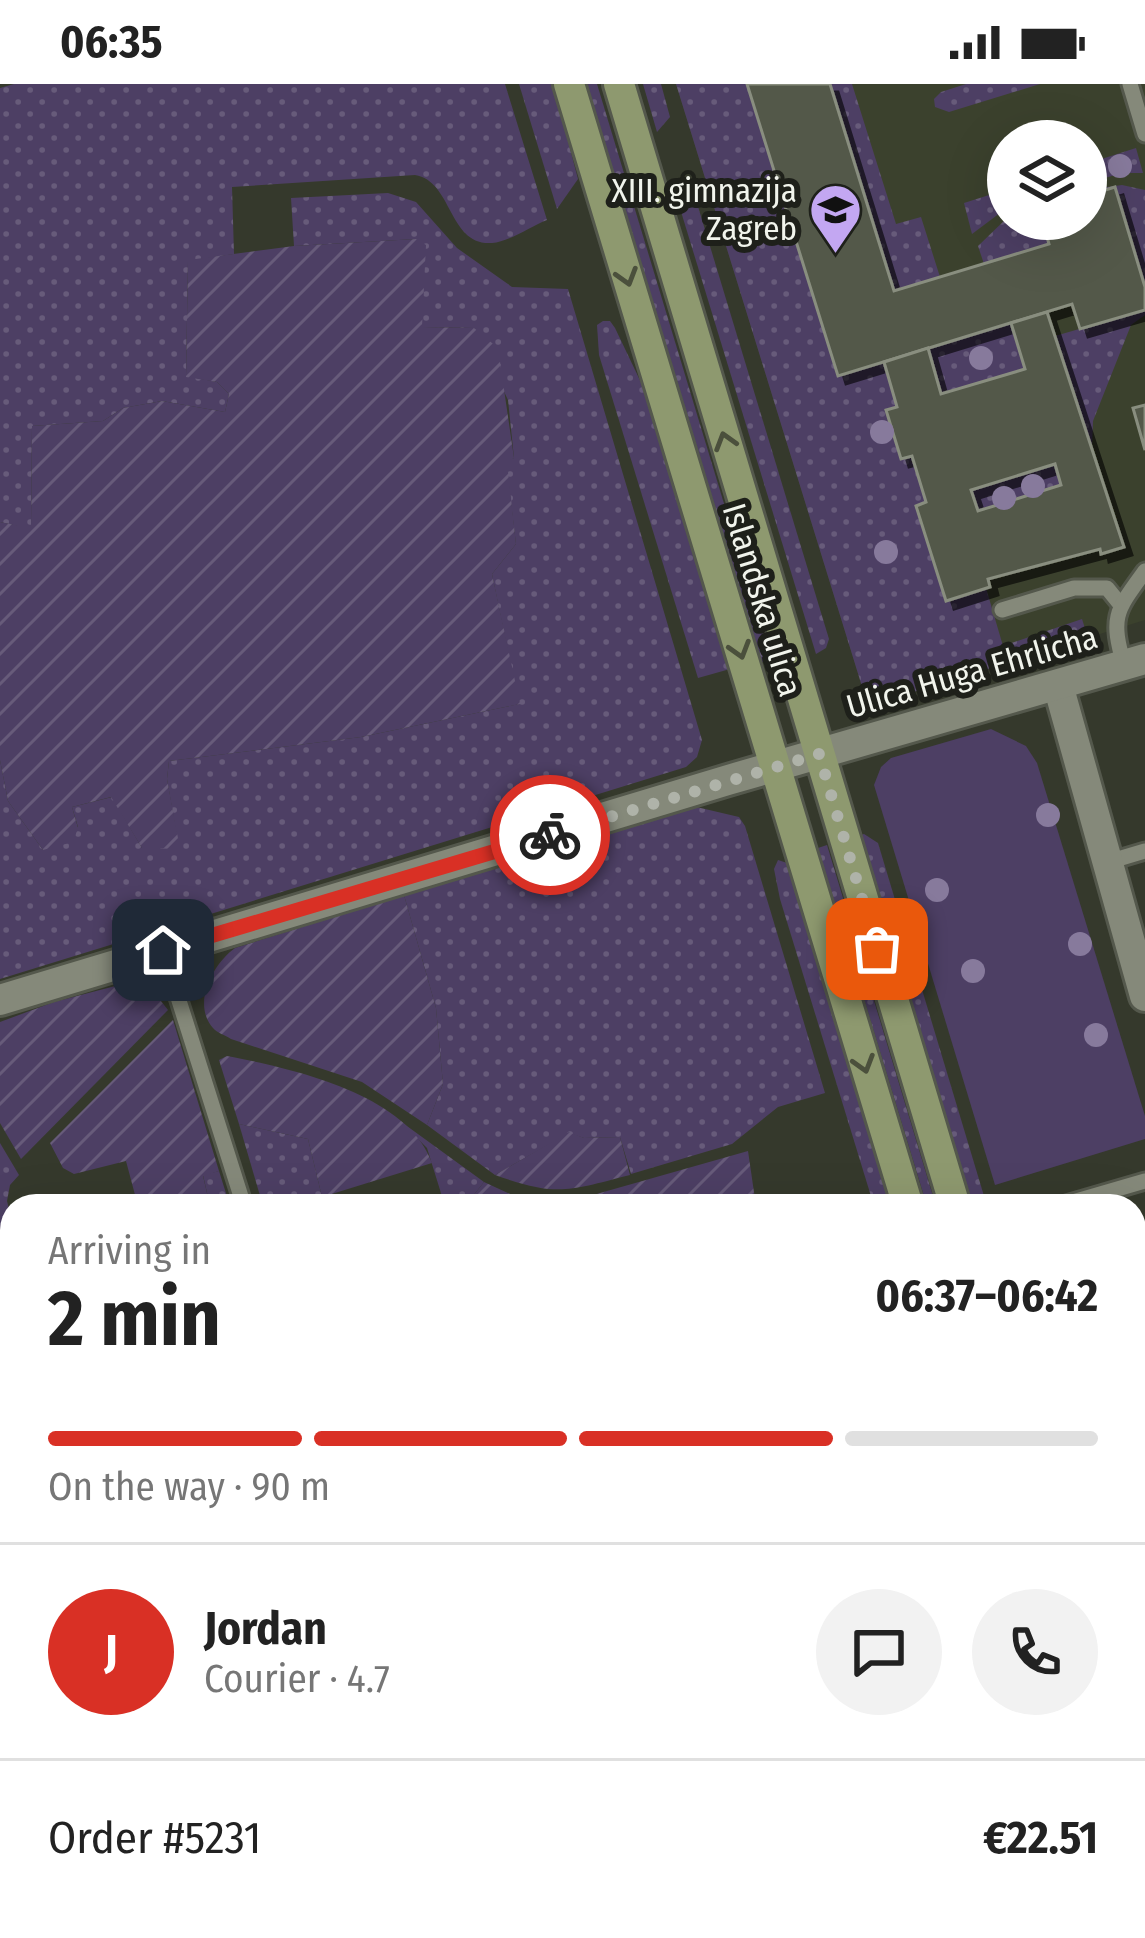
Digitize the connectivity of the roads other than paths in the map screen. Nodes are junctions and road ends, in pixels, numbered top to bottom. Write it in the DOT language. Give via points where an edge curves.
graph roads {
  1 [pos="569,84"];
  2 [pos="619,84"];
  3 [pos="1130,84"];
  4 [pos="1145,134"];
  5 [pos="1145,571"];
  6 [pos="1120,604"];
  7 [pos="1002,610"];
  8 [pos="1135,662"];
  9 [pos="1058,685"];
  10 [pos="819,754"];
  11 [pos="774,768"];
  12 [pos="1145,851"];
  13 [pos="1108,862"];
  14 [pos="1137,938"];
  15 [pos="163,950"];
  16 [pos="1145,996"];
  17 [pos="0,1000"];
  18 [pos="1145,1180"];
  19 [pos="240,1194"];
  20 [pos="904,1194"];
  21 [pos="951,1194"];
  22 [pos="1099,1194"];
  1 -- 11 [label="street, Islandska ulica, one-way"];
  10 -- 2 [label="street, Islandska ulica, one-way"];
  3 -- 4 [label="lane"];
  5 -- 6 [label="lane"];
  6 -- 7 [label="lane" via="1107,588 1074,588"];
  6 -- 8 [label="lane" via="1114,629"];
  8 -- 9 [label="street, Ulica Huga Ehrlicha"];
  9 -- 10 [label="street, Ulica Huga Ehrlicha"];
  9 -- 13 [label="street"];
  10 -- 11 [label="street, Ulica Huga Ehrlicha"];
  10 -- 21 [label="street, Islandska ulica"];
  11 -- 15 [label="street, Ulica Huga Ehrlicha"];
  11 -- 20 [label="street, Islandska ulica, one-way"];
  12 -- 13 [label="lane"];
  13 -- 14 [label="street"];
  14 -- 16 [label="street"];
  15 -- 17 [label="street, Ulica Huga Ehrlicha"];
  15 -- 19 [label="lane"];
  18 -- 22 [label="lane"];
}
